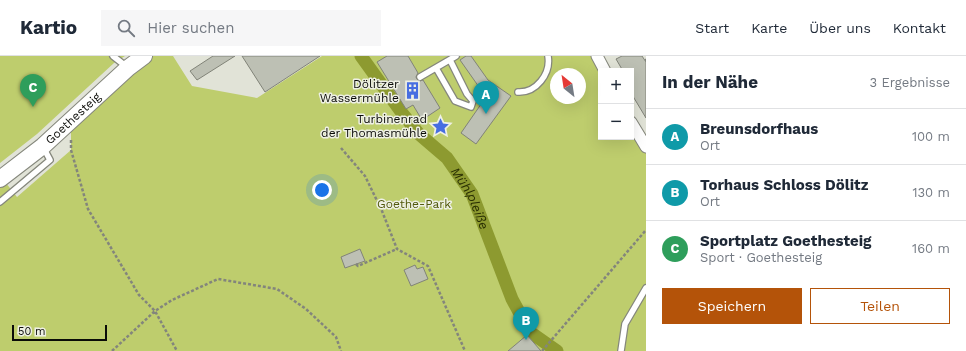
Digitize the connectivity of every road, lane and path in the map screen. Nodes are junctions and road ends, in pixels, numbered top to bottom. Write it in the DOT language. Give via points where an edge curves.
graph roads {
  1 [pos="113,56"];
  2 [pos="144,56"];
  3 [pos="456,56"];
  4 [pos="548,56"];
  5 [pos="598,56"];
  6 [pos="450,60"];
  7 [pos="128,68"];
  8 [pos="436,68"];
  9 [pos="604,68"];
  10 [pos="420,77"];
  11 [pos="518,92"];
  12 [pos="71,120"];
  13 [pos="634,127"];
  14 [pos="43,146"];
  15 [pos="646,147"];
  16 [pos="341,148"];
  17 [pos="0,179"];
  18 [pos="0,202"];
  19 [pos="646,230"];
  20 [pos="396,249"];
  21 [pos="356,264"];
  22 [pos="646,288"];
  23 [pos="155,310"];
  24 [pos="112,351"];
  25 [pos="177,351"];
  26 [pos="341,351"];
  27 [pos="465,351"];
  28 [pos="542,351"];
  29 [pos="621,351"];
  1 -- 7 [label="lane"];
  2 -- 7 [label="main road, Goethesteig"];
  3 -- 6 [label="lane"];
  4 -- 11 [label="lane" via="546,74 539,83 526,93"];
  5 -- 9 [label="street"];
  6 -- 8 [label="lane"];
  6 -- 8 [label="lane" via="473,101 471,107 455,101"];
  7 -- 12 [label="main road, Goethesteig"];
  8 -- 10 [label="lane"];
  12 -- 14 [label="main road, Goethesteig"];
  12 -- 23 [label="path" via="71,150 88,209 139,295"];
  13 -- 15 [label="street"];
  14 -- 17 [label="main road, Goethesteig"];
  14 -- 18 [label="lane" via="50,160"];
  16 -- 20 [label="path" via="365,176"];
  19 -- 28 [label="path"];
  20 -- 21 [label="path" via="358,266"];
  20 -- 27 [label="path" via="428,266"];
  22 -- 29 [label="lane" via="625,324"];
  23 -- 24 [label="path"];
  23 -- 25 [label="path"];
  23 -- 26 [label="path" via="218,279 277,289 306,309 336,337"];
}
